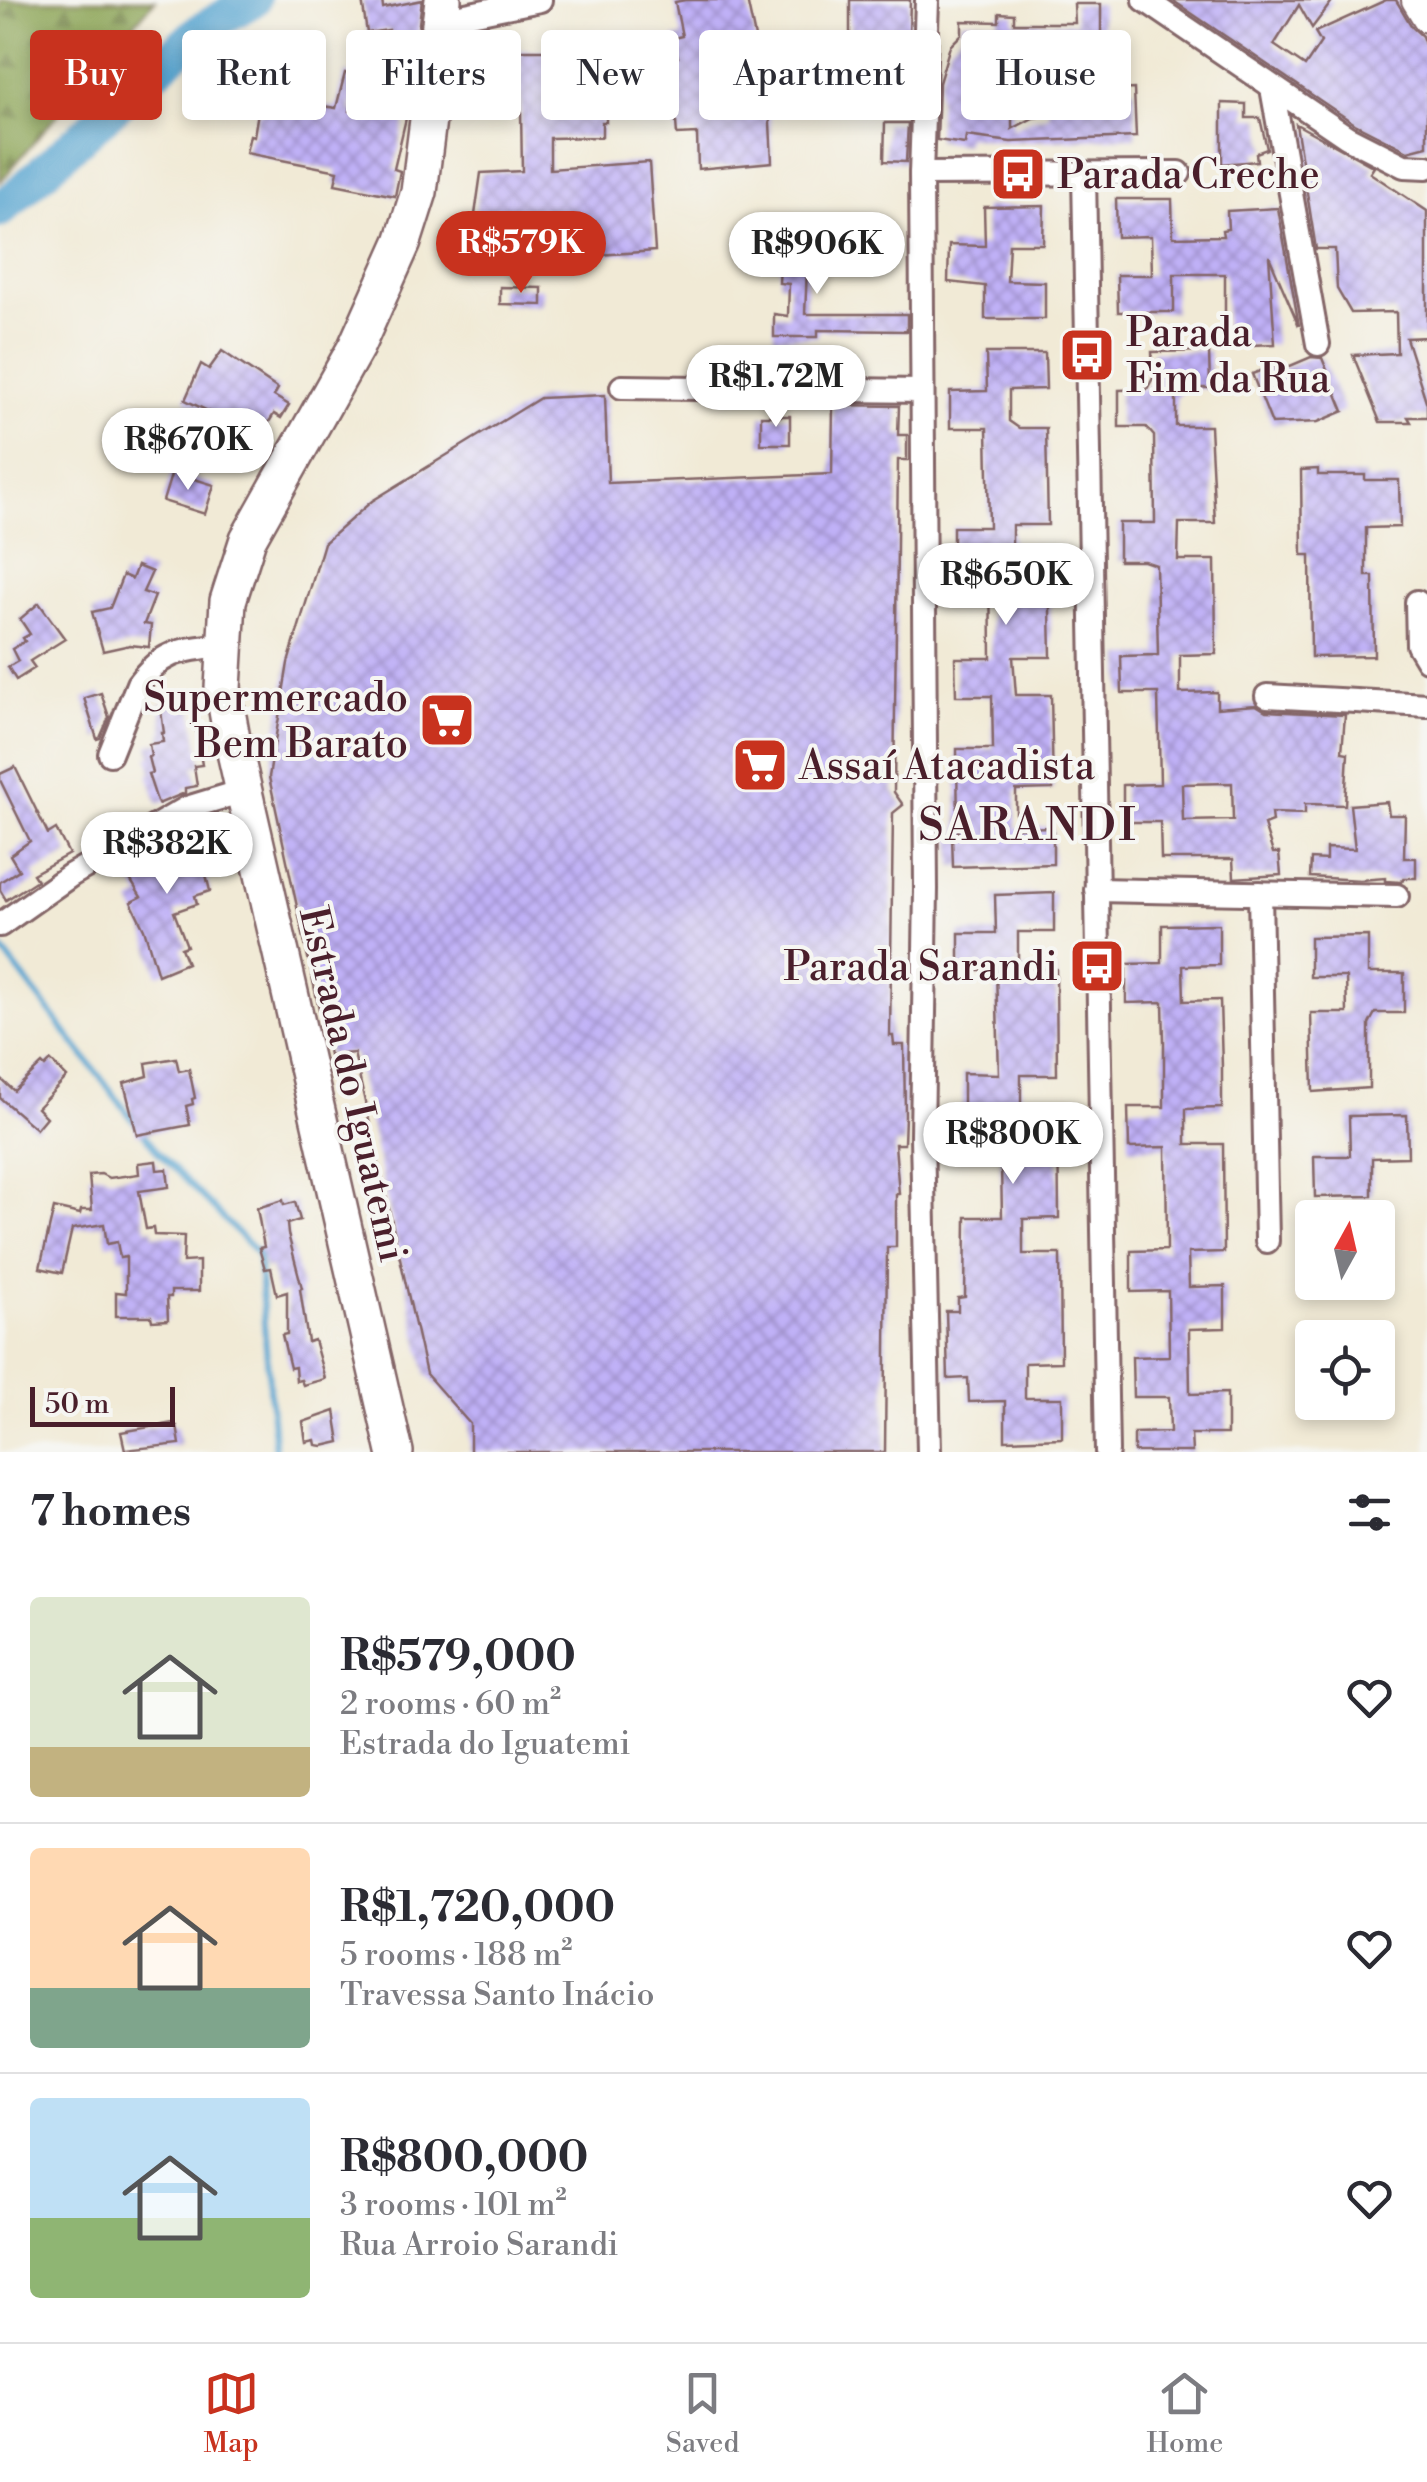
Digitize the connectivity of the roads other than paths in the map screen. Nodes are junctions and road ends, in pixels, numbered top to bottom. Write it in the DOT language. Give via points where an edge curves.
graph roads {
  1 [pos="540,0"];
  2 [pos="927,0"];
  3 [pos="1145,0"];
  4 [pos="1416,0"];
  5 [pos="442,10"];
  6 [pos="1427,18"];
  7 [pos="1272,88"];
  8 [pos="1427,167"];
  9 [pos="1179,173"];
  10 [pos="921,174"];
  11 [pos="1084,174"];
  12 [pos="1318,344"];
  13 [pos="622,387"];
  14 [pos="922,391"];
  15 [pos="1418,602"];
  16 [pos="224,645"];
  17 [pos="1427,660"];
  18 [pos="1267,696"];
  19 [pos="1427,705"];
  20 [pos="110,754"];
  21 [pos="243,790"];
  22 [pos="1096,890"];
  23 [pos="1260,893"];
  24 [pos="1398,896"];
  25 [pos="0,924"];
  26 [pos="1267,1241"];
  27 [pos="395,1452"];
  28 [pos="929,1452"];
  29 [pos="1108,1452"];
  1 -- 5 [label="street"];
  2 -- 10 [label="street"];
  3 -- 7 [label="street"];
  4 -- 6 [label="street"];
  5 -- 16 [label="main road, Estrada do Iguatemi" via="418,192 404,242 356,347 248,539 228,601"];
  7 -- 8 [label="street" via="1393,162"];
  7 -- 12 [label="street"];
  9 -- 11 [label="street"];
  10 -- 11 [label="street"];
  10 -- 14 [label="street"];
  11 -- 22 [label="street"];
  13 -- 14 [label="street"];
  14 -- 28 [label="street"];
  15 -- 17 [label="street" via="1418,645"];
  16 -- 20 [label="street" via="173,652 144,674"];
  16 -- 21 [label="main road, Estrada do Iguatemi" via="224,688"];
  18 -- 19 [label="street"];
  21 -- 25 [label="street" via="187,808"];
  21 -- 27 [label="main road, Estrada do Iguatemi"];
  22 -- 23 [label="street"];
  22 -- 29 [label="street"];
  23 -- 24 [label="street"];
  23 -- 26 [label="street"];
}
